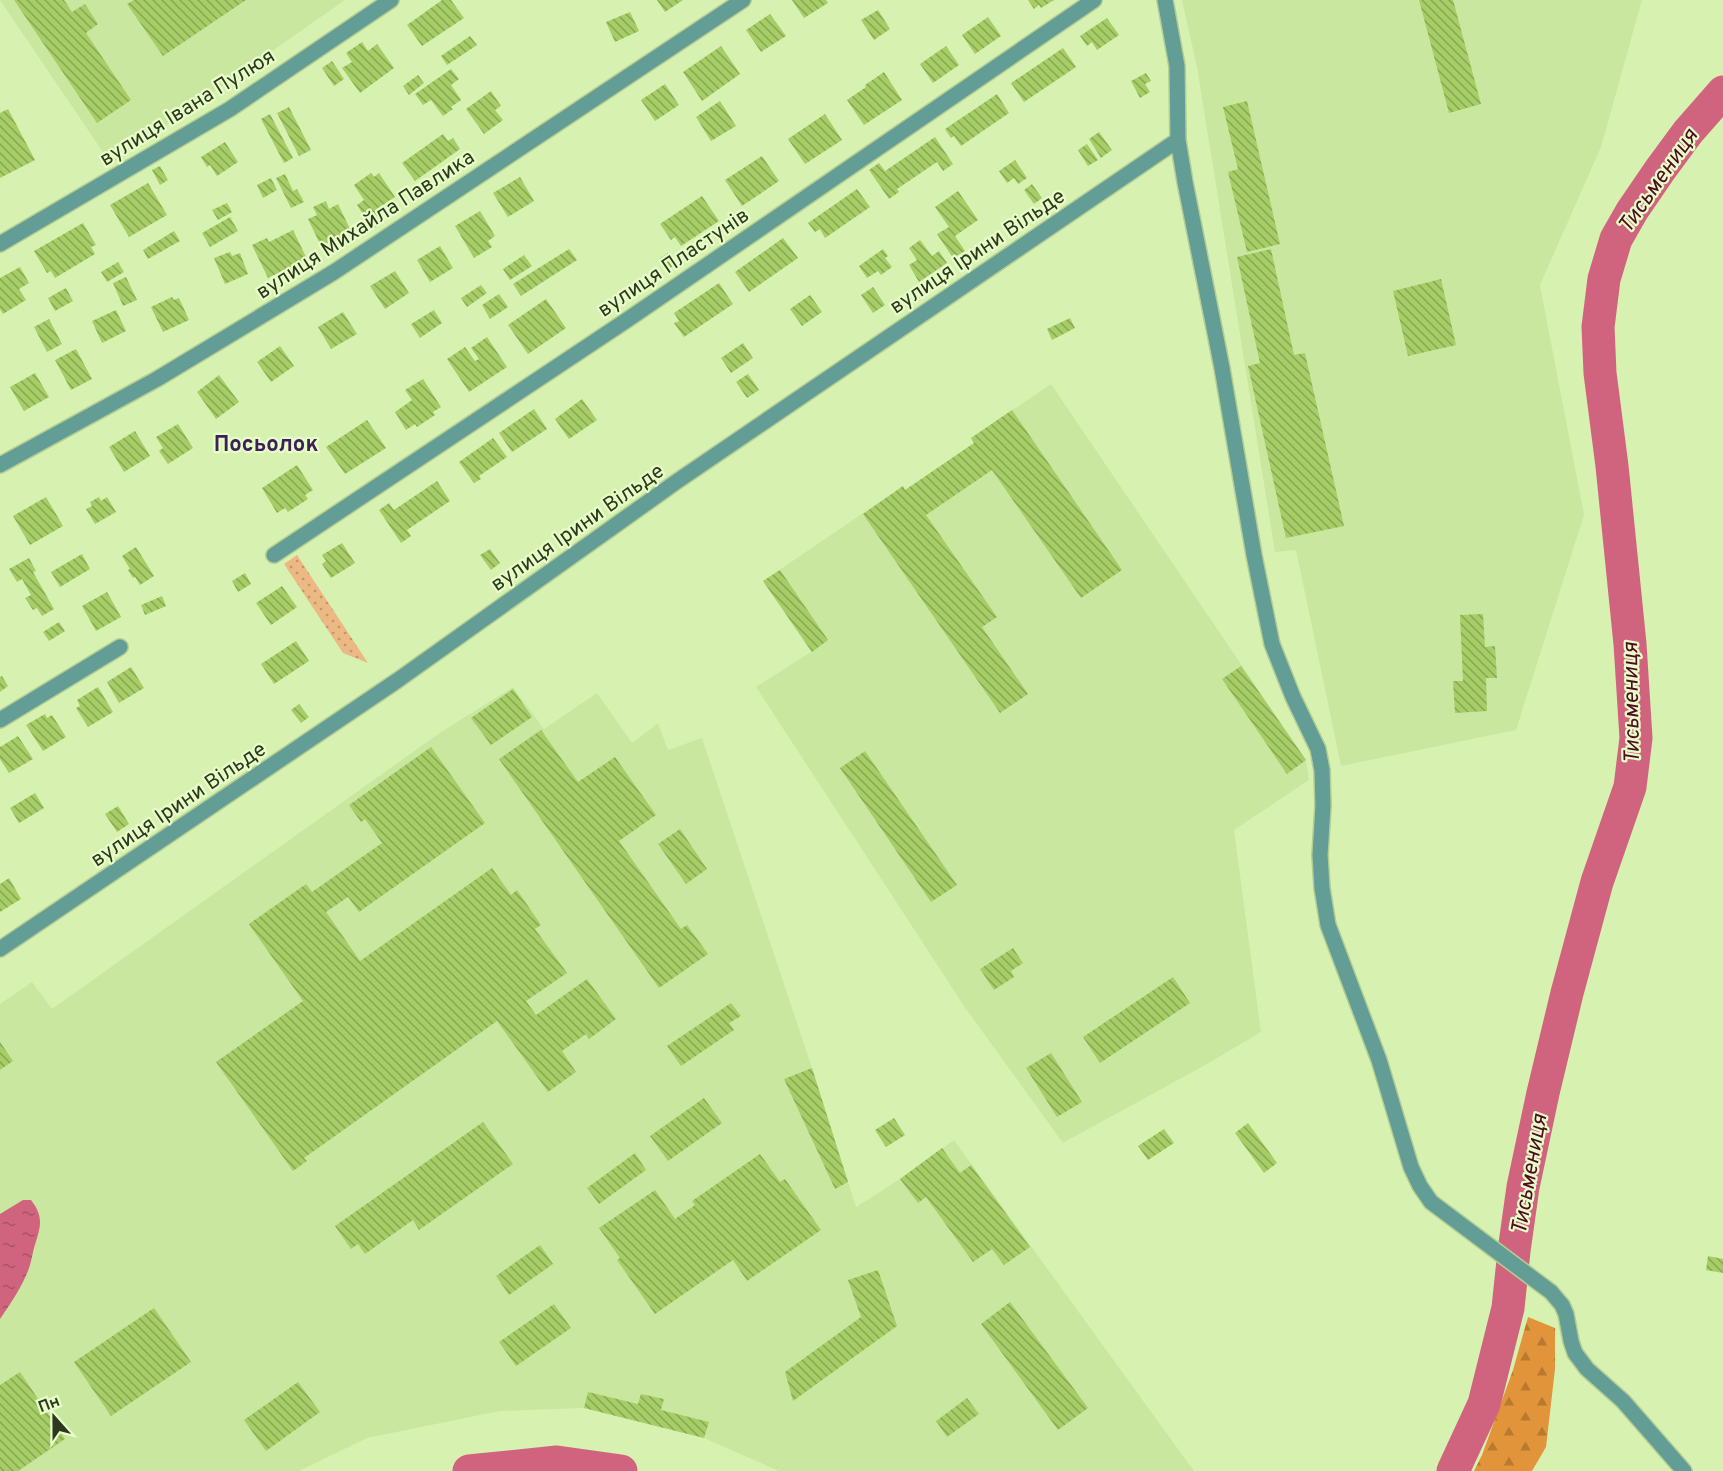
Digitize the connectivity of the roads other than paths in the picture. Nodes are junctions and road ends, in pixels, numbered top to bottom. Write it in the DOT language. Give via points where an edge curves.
graph roads {
  1 [pos="392,0"];
  2 [pos="743,0"];
  3 [pos="1094,0"];
  4 [pos="1165,0"];
  5 [pos="1178,140"];
  6 [pos="0,243"];
  7 [pos="0,465"];
  8 [pos="274,555"];
  9 [pos="120,647"];
  10 [pos="0,720"];
  11 [pos="0,949"];
  12 [pos="1684,1471"];
  1 -- 6 [label="street, вулиця Івана Пулюя" via="230,110"];
  2 -- 7 [label="street, вулиця Михайла Павлика" via="334,272 157,378"];
  3 -- 8 [label="street, вулиця Пластунів" via="627,320"];
  4 -- 5 [label="street" via="1178,66"];
  5 -- 11 [label="street, вулиця Ірини Вільде" via="676,482 398,680"];
  5 -- 12 [label="street" via="1272,644 1318,749 1323,770 1320,855 1328,925 1379,1060 1412,1167 1431,1202 1551,1292 1566,1314 1575,1353"];
  9 -- 10 [label="street"];
}
